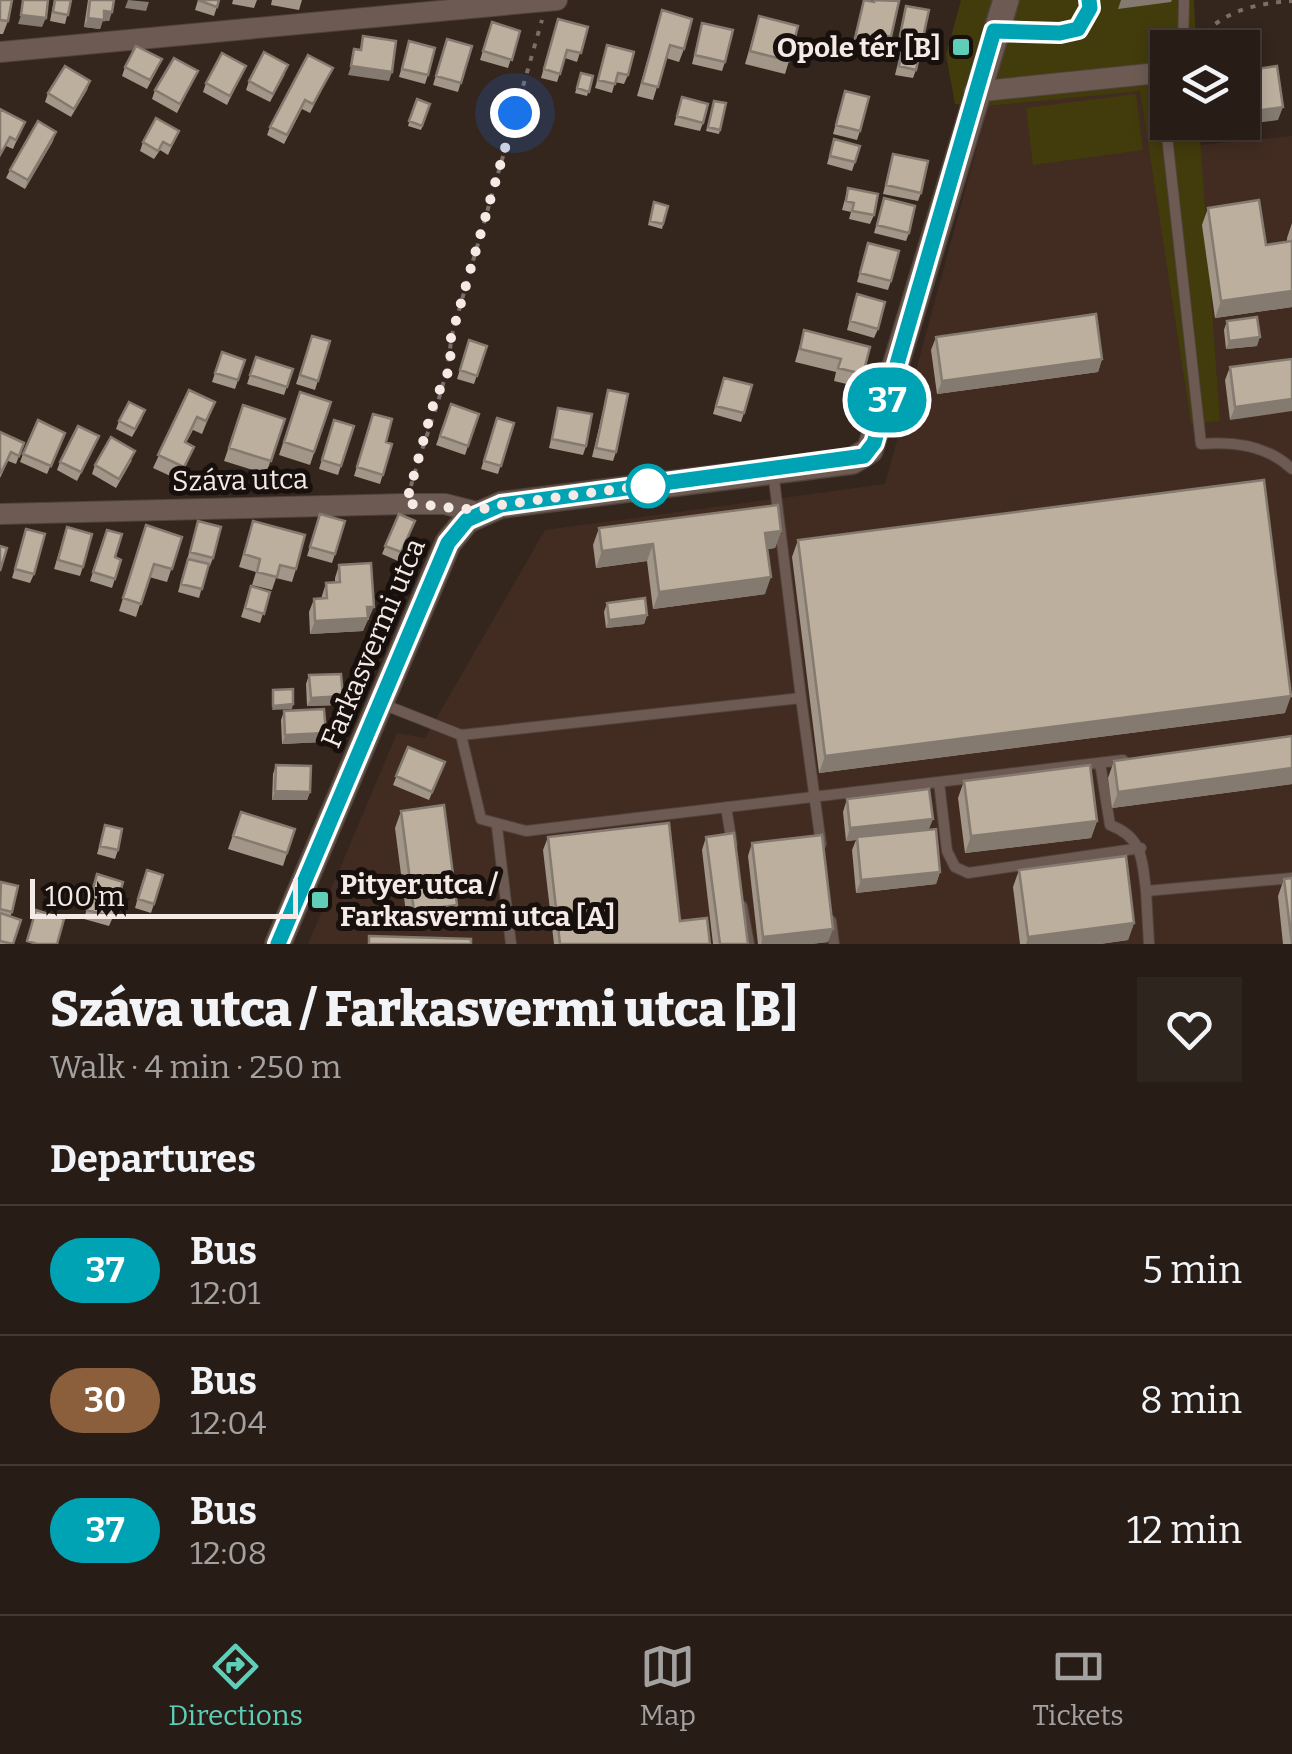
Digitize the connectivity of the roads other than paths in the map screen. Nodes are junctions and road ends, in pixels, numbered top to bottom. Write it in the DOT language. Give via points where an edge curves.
graph roads {
  1 [pos="557,0"];
  2 [pos="1006,0"];
  3 [pos="1090,0"];
  4 [pos="1184,0"];
  5 [pos="547,1"];
  6 [pos="1183,30"];
  7 [pos="994,31"];
  8 [pos="0,52"];
  9 [pos="1150,74"];
  10 [pos="974,92"];
  11 [pos="1167,140"];
  12 [pos="773,469"];
  13 [pos="1292,469"];
  14 [pos="480,513"];
  15 [pos="0,514"];
  16 [pos="801,698"];
  17 [pos="379,702"];
  18 [pos="462,736"];
  19 [pos="1139,758"];
  20 [pos="1100,763"];
  21 [pos="939,782"];
  22 [pos="815,797"];
  23 [pos="726,807"];
  24 [pos="497,826"];
  25 [pos="1140,848"];
  26 [pos="822,852"];
  27 [pos="736,866"];
  28 [pos="1292,878"];
  29 [pos="739,886"];
  30 [pos="1146,891"];
  31 [pos="829,907"];
  32 [pos="278,944"];
  33 [pos="511,944"];
  34 [pos="749,944"];
  35 [pos="834,944"];
  36 [pos="1149,944"];
  1 -- 5 [label="street"];
  2 -- 7 [label="street"];
  3 -- 7 [label="lane" via="1078,29"];
  4 -- 6 [label="lane"];
  5 -- 8 [label="street"];
  7 -- 10 [label="street"];
  9 -- 10 [label="street"];
  10 -- 12 [label="street" via="874,443 858,459"];
  11 -- 13 [label="lane" via="1201,444 1235,442"];
  12 -- 14 [label="street"];
  12 -- 16 [label="lane"];
  14 -- 15 [label="street, Száva utca" via="406,504"];
  14 -- 17 [label="street, Farkasvermi utca" via="448,543"];
  16 -- 18 [label="lane"];
  16 -- 22 [label="lane"];
  17 -- 18 [label="lane"];
  17 -- 32 [label="street, Farkasvermi utca"];
  18 -- 24 [label="lane" via="477,809 481,819"];
  19 -- 20 [label="lane"];
  20 -- 21 [label="lane"];
  20 -- 25 [label="lane" via="1110,825 1127,831"];
  21 -- 22 [label="lane"];
  21 -- 25 [label="lane" via="947,851 955,867 968,873"];
  22 -- 23 [label="lane"];
  22 -- 26 [label="lane"];
  23 -- 24 [label="lane" via="526,831"];
  23 -- 27 [label="lane"];
  24 -- 33 [label="lane"];
  25 -- 30 [label="lane"];
  28 -- 30 [label="lane"];
  29 -- 34 [label="lane"];
  30 -- 36 [label="lane"];
  31 -- 35 [label="lane"];
}
